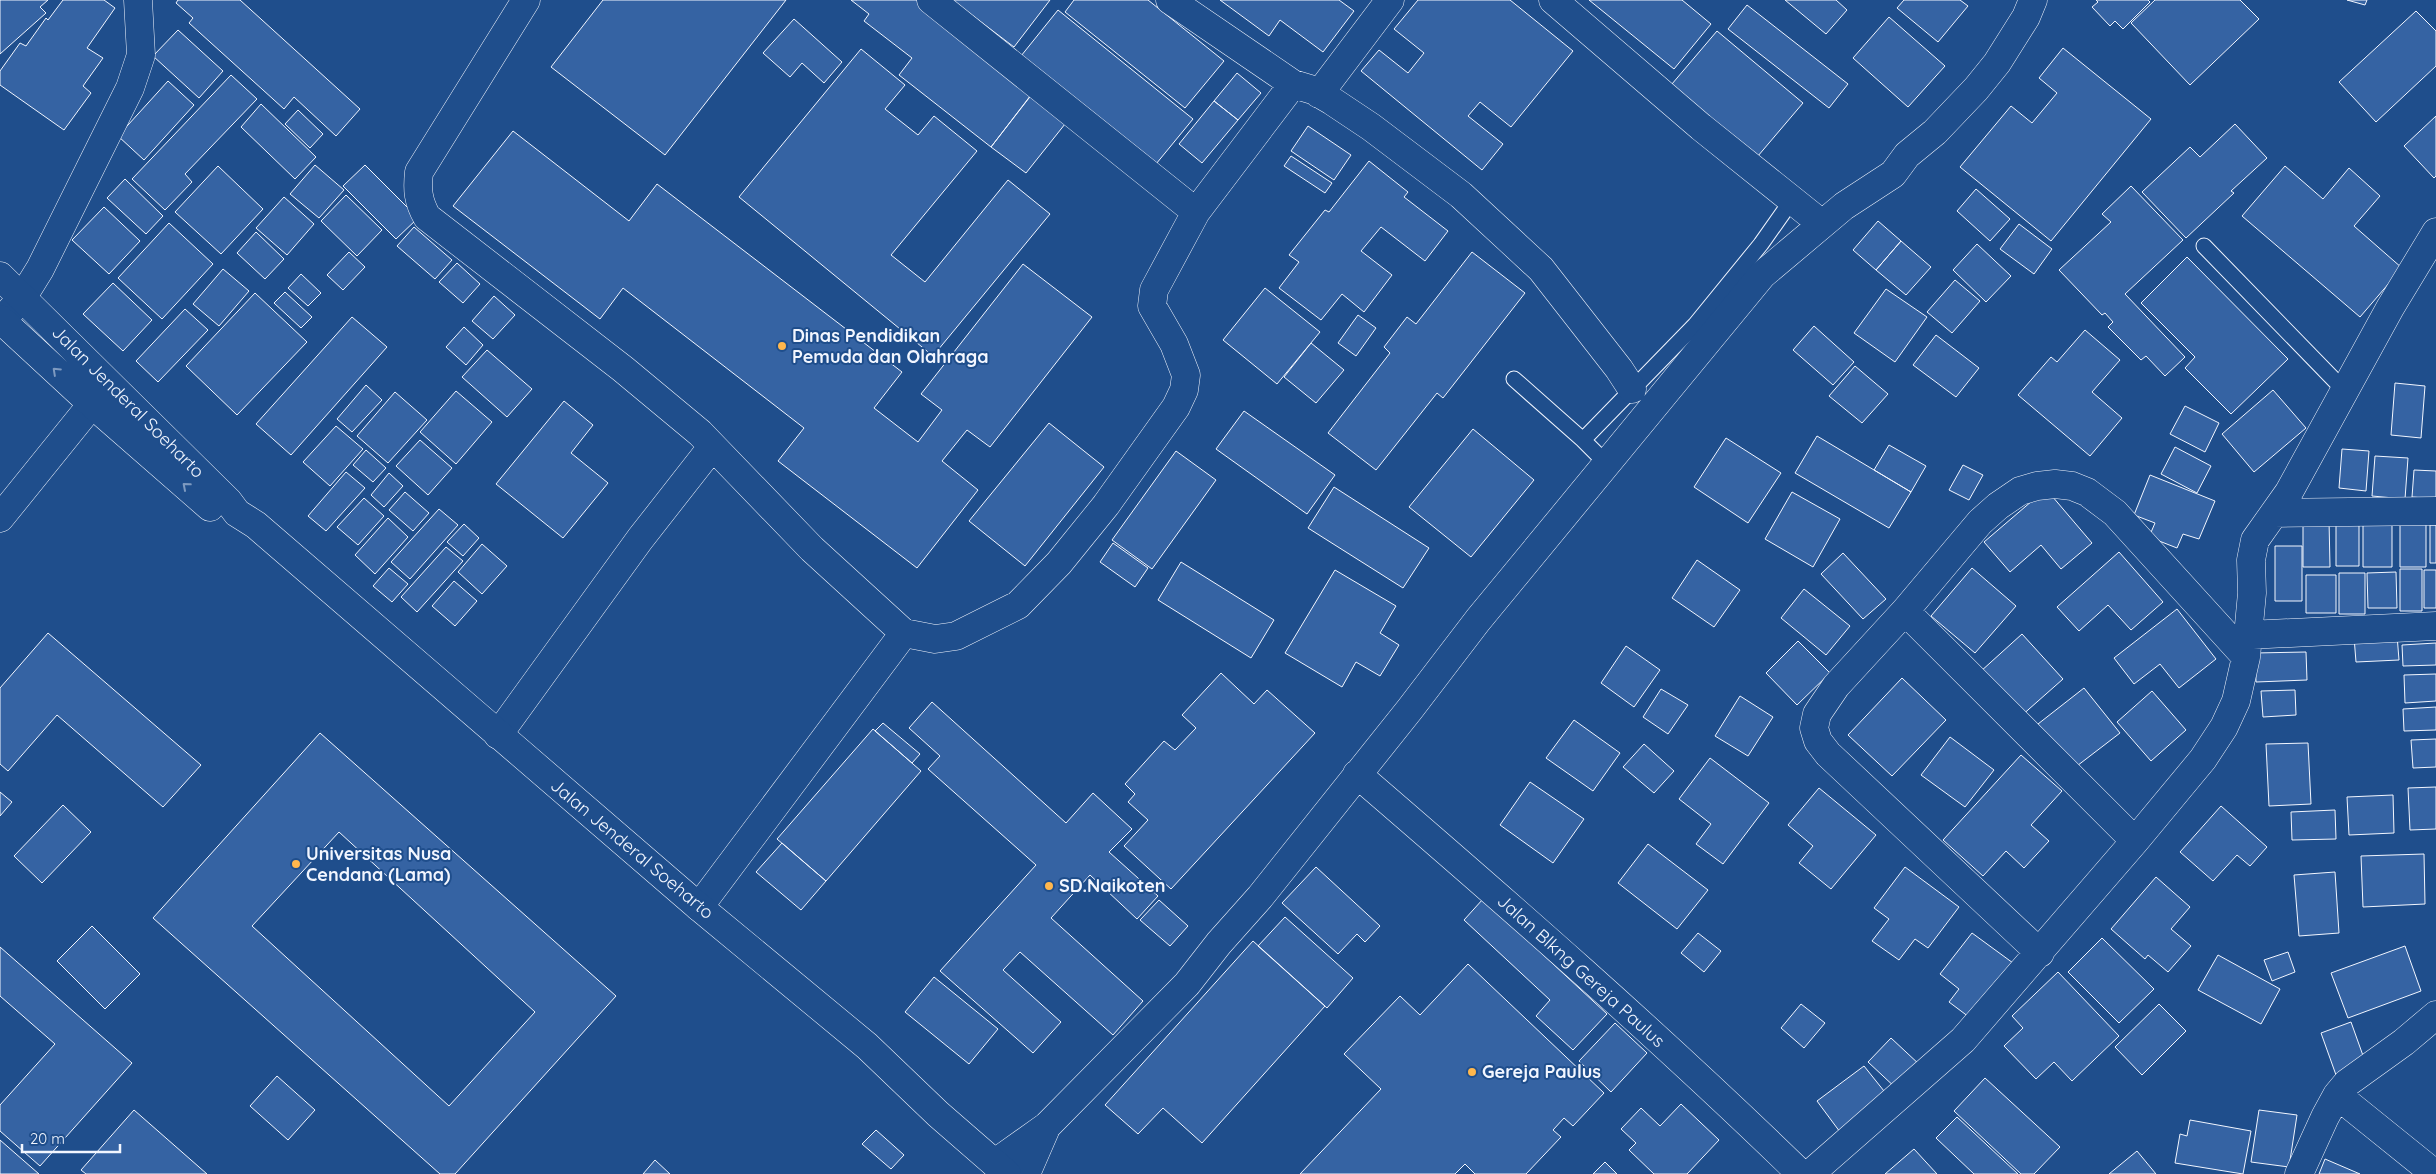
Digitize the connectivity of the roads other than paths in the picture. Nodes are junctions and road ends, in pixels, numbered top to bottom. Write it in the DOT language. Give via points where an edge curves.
graph roads {
  1 [pos="138,0"];
  2 [pos="526,0"];
  3 [pos="931,0"];
  4 [pos="1170,0"];
  5 [pos="1390,0"];
  6 [pos="1553,0"];
  7 [pos="2032,0"];
  8 [pos="1293,84"];
  9 [pos="1319,94"];
  10 [pos="1792,200"];
  11 [pos="1196,212"];
  12 [pos="1822,224"];
  13 [pos="2436,232"];
  14 [pos="2204,246"];
  15 [pos="0,276"];
  16 [pos="22,298"];
  17 [pos="1,320"];
  18 [pos="1514,380"];
  19 [pos="1632,389"];
  20 [pos="2345,391"];
  21 [pos="92,404"];
  22 [pos="1583,440"];
  23 [pos="712,447"];
  24 [pos="1607,464"];
  25 [pos="2436,511"];
  26 [pos="2275,513"];
  27 [pos="0,518"];
  28 [pos="256,525"];
  29 [pos="1905,611"];
  30 [pos="2436,626"];
  31 [pos="904,633"];
  32 [pos="2247,646"];
  33 [pos="498,735"];
  34 [pos="1357,774"];
  35 [pos="2135,841"];
  36 [pos="699,907"];
  37 [pos="2040,953"];
  38 [pos="2436,1015"];
  39 [pos="2337,1095"];
  40 [pos="1047,1126"];
  41 [pos="1001,1169"];
  42 [pos="1026,1174"];
  43 [pos="1801,1174"];
  44 [pos="1810,1174"];
  45 [pos="2299,1174"];
  46 [pos="2435,1174"];
  1 -- 16 [label="street" via="141,55 130,88 40,269"];
  2 -- 23 [label="street" via="419,172 420,204 427,217 623,369 700,433"];
  3 -- 11 [label="street"];
  4 -- 8 [label="street"];
  5 -- 9 [label="street"];
  6 -- 10 [label="street" via="1700,127"];
  7 -- 12 [label="street" via="2026,17 1976,89 1907,156 1893,174"];
  8 -- 9 [label="street"];
  8 -- 11 [label="street"];
  9 -- 19 [label="street" via="1371,127 1461,194 1541,269"];
  10 -- 12 [label="street"];
  10 -- 19 [label="lane" via="1695,325"];
  11 -- 31 [label="street" via="1154,290 1152,306 1174,344 1186,375 1184,390 1176,407 1106,505 1059,563 1018,604 956,636 935,639"];
  12 -- 24 [label="street" via="1762,275"];
  13 -- 20 [label="street"];
  14 -- 20 [label="lane"];
  15 -- 16 [label="street, Jalan Jenderal Soeharto"];
  16 -- 17 [label="street"];
  16 -- 28 [label="street, Jalan Jenderal Soeharto" via="228,501 237,514"];
  21 -- 17 [label="street, Jalan Jenderal Soeharto, one-way"];
  18 -- 22 [label="lane"];
  19 -- 22 [label="lane"];
  20 -- 26 [label="street" via="2290,492"];
  21 -- 27 [label="street"];
  28 -- 21 [label="street, Jalan Jenderal Soeharto, one-way" via="230,523 222,518"];
  22 -- 24 [label="lane"];
  23 -- 31 [label="street" via="812,549"];
  23 -- 33 [label="street" via="640,539"];
  24 -- 34 [label="street"];
  25 -- 26 [label="street"];
  26 -- 32 [label="street" via="2254,540"];
  28 -- 33 [label="street, Jalan Jenderal Soeharto"];
  29 -- 32 [label="street" via="1980,522 1998,506 2020,491 2055,484 2087,492 2115,513"];
  29 -- 35 [label="street"];
  29 -- 37 [label="street" via="1836,686 1817,714 1814,728 1818,741"];
  30 -- 32 [label="street"];
  31 -- 36 [label="street"];
  32 -- 35 [label="street" via="2236,700 2224,727 2204,759"];
  33 -- 36 [label="street, Jalan Jenderal Soeharto"];
  34 -- 40 [label="street" via="1187,984"];
  34 -- 43 [label="street, Jalan Blkng Gereja Paulus" via="1711,1087"];
  35 -- 37 [label="street"];
  36 -- 41 [label="street, Jalan Jenderal Soeharto" via="867,1046"];
  37 -- 44 [label="street" via="1963,1040"];
  38 -- 39 [label="street"];
  39 -- 45 [label="street"];
  39 -- 46 [label="street"];
  40 -- 41 [label="street"];
  40 -- 42 [label="street"];
}
